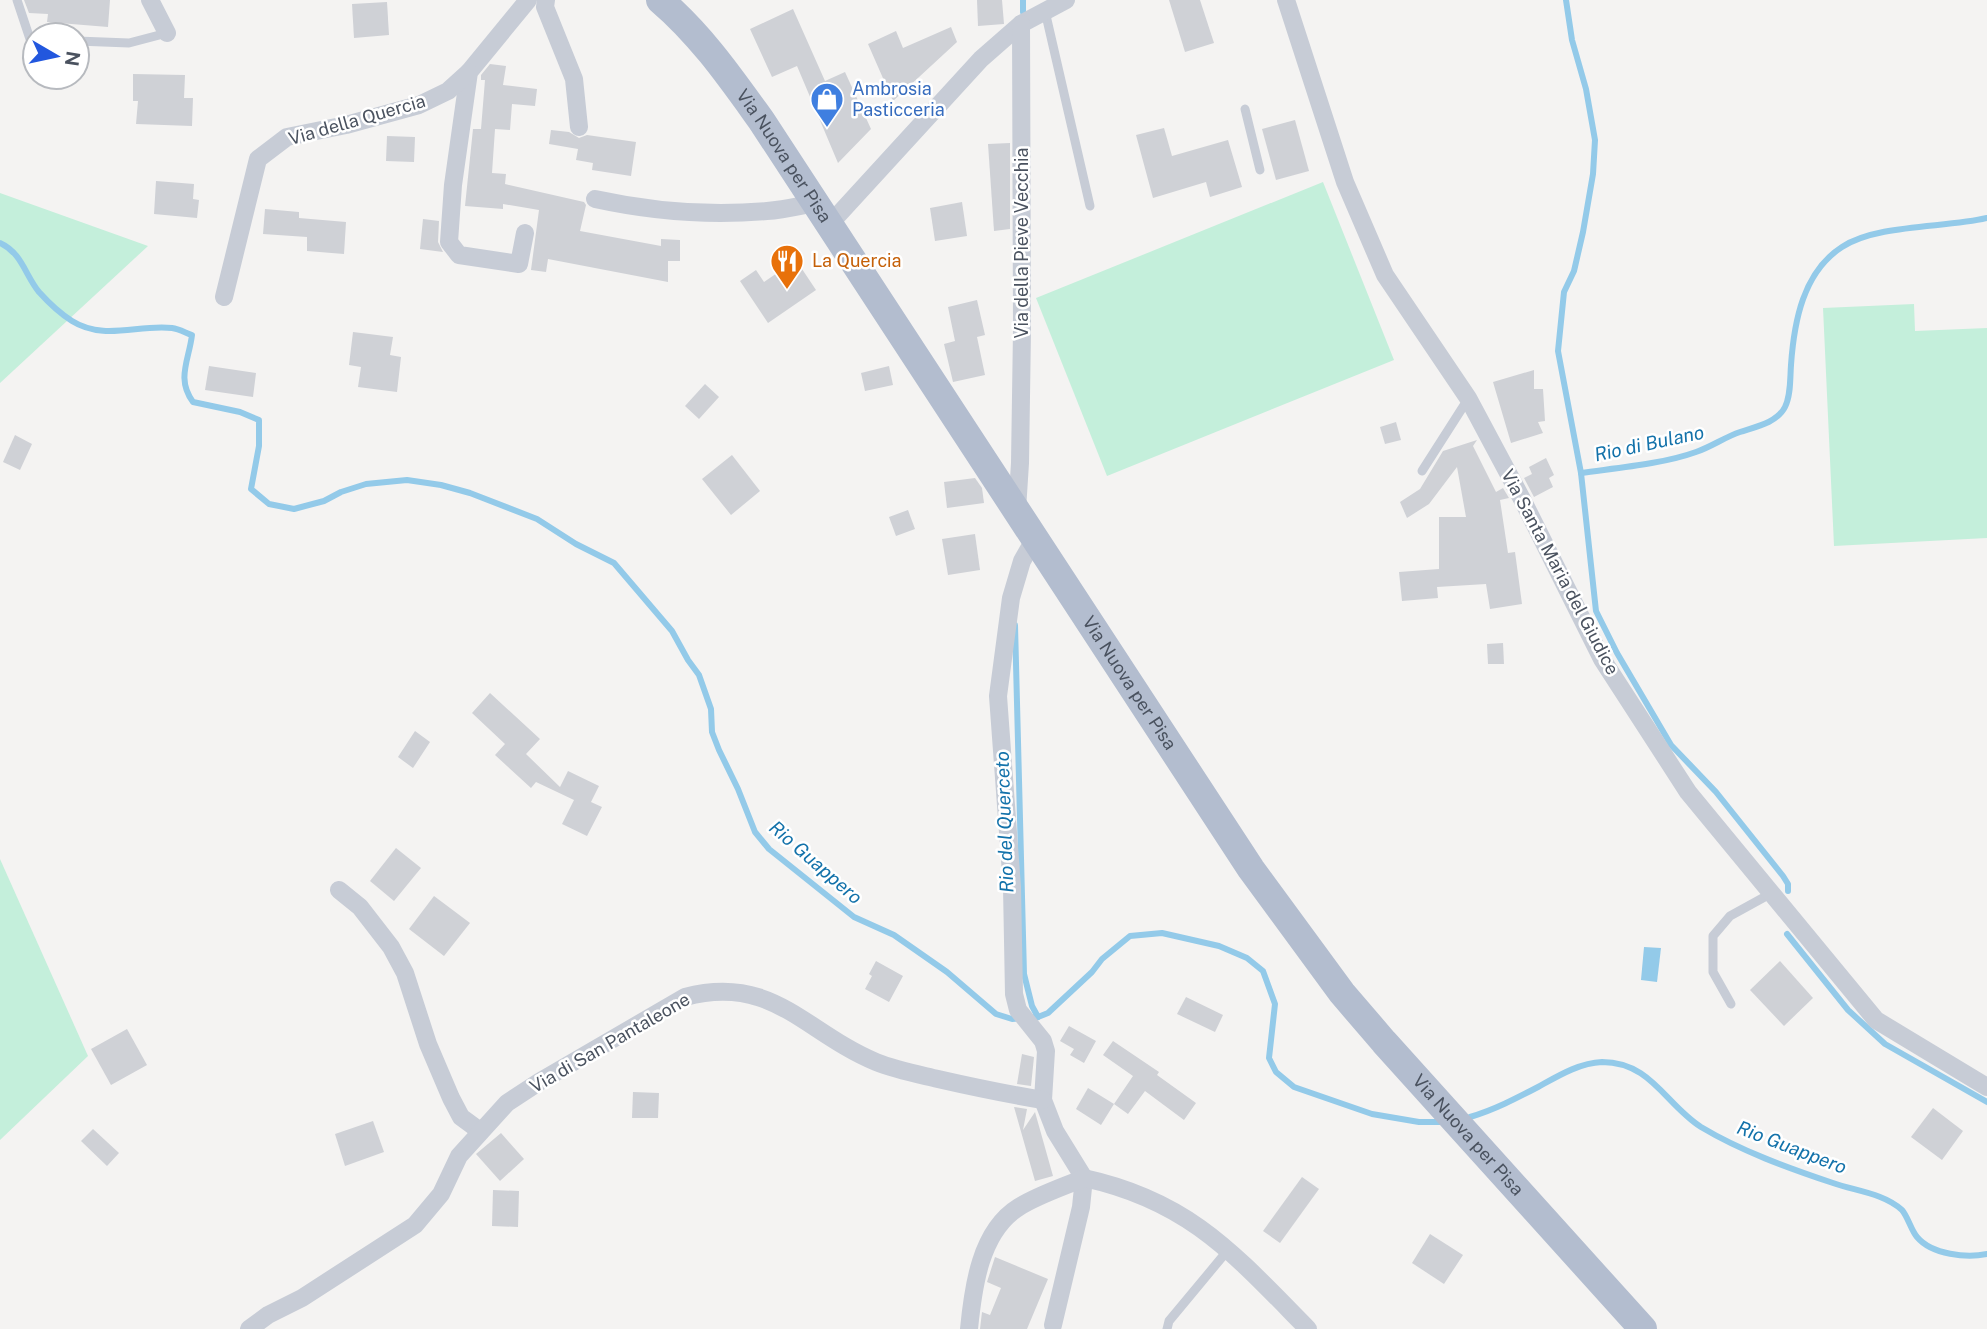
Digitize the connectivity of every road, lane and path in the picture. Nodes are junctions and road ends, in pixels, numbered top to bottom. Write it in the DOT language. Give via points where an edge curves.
graph roads {
  1 [pos="18,0"];
  2 [pos="150,0"];
  3 [pos="528,0"];
  4 [pos="546,0"];
  5 [pos="660,0"];
  6 [pos="1066,0"];
  7 [pos="1286,0"];
  8 [pos="1045,11"];
  9 [pos="24,21"];
  10 [pos="1021,24"];
  11 [pos="167,33"];
  12 [pos="91,42"];
  13 [pos="469,72"];
  14 [pos="1245,109"];
  15 [pos="579,127"];
  16 [pos="1260,170"];
  17 [pos="595,199"];
  18 [pos="1090,206"];
  19 [pos="822,215"];
  20 [pos="526,233"];
  21 [pos="224,297"];
  22 [pos="1468,398"];
  23 [pos="1422,471"];
  24 [pos="1017,514"];
  25 [pos="1034,540"];
  26 [pos="339,890"];
  27 [pos="1770,894"];
  28 [pos="1731,1004"];
  29 [pos="1987,1087"];
  30 [pos="1043,1100"];
  31 [pos="480,1131"];
  32 [pos="1084,1178"];
  33 [pos="1229,1249"];
  34 [pos="1053,1325"];
  35 [pos="249,1329"];
  36 [pos="969,1329"];
  37 [pos="1167,1329"];
  38 [pos="1308,1329"];
  39 [pos="1643,1329"];
  1 -- 9 [label="lane"];
  2 -- 11 [label="street"];
  3 -- 13 [label="street, Via della Quercia"];
  4 -- 15 [label="street" via="574,79"];
  5 -- 19 [label="main road, Via Nuova per Pisa" via="719,61"];
  6 -- 8 [label="street"];
  7 -- 22 [label="street, Via Santa Maria del Giudice" via="1345,182 1370,243 1385,275"];
  8 -- 10 [label="street"];
  8 -- 18 [label="lane"];
  10 -- 19 [label="street"];
  10 -- 24 [label="street, Via della Pieve Vecchia"];
  11 -- 12 [label="lane" via="129,43"];
  13 -- 20 [label="street" via="449,242 459,256 519,264"];
  13 -- 21 [label="street, Via della Quercia" via="419,105 287,137 258,159"];
  14 -- 16 [label="lane"];
  17 -- 19 [label="street" via="655,209"];
  19 -- 24 [label="main road, Via Nuova per Pisa"];
  22 -- 23 [label="lane"];
  22 -- 27 [label="street, Via Santa Maria del Giudice" via="1602,659 1688,792"];
  24 -- 25 [label="main road, Via Nuova per Pisa"];
  25 -- 30 [label="street" via="1011,598 998,696 1012,887 1012,978 1024,1018 1046,1051"];
  25 -- 39 [label="main road, Via Nuova per Pisa" via="1251,869 1342,993"];
  26 -- 31 [label="street" via="360,907 391,947 451,1098 461,1116"];
  27 -- 28 [label="lane" via="1730,916 1713,936 1713,972"];
  27 -- 29 [label="street, Via Santa Maria del Giudice" via="1876,1020"];
  30 -- 31 [label="street, Via di San Pantaleone" via="896,1069 853,1051 754,995 708,991 685,997 539,1082 507,1103"];
  30 -- 32 [label="street" via="1055,1131"];
  31 -- 35 [label="street, Via di San Pantaleone" via="459,1156 441,1194 415,1225"];
  32 -- 33 [label="street" via="1155,1200"];
  32 -- 34 [label="street"];
  32 -- 36 [label="street" via="1019,1207 1000,1223 985,1249"];
  33 -- 37 [label="lane"];
  33 -- 38 [label="street"];
}
